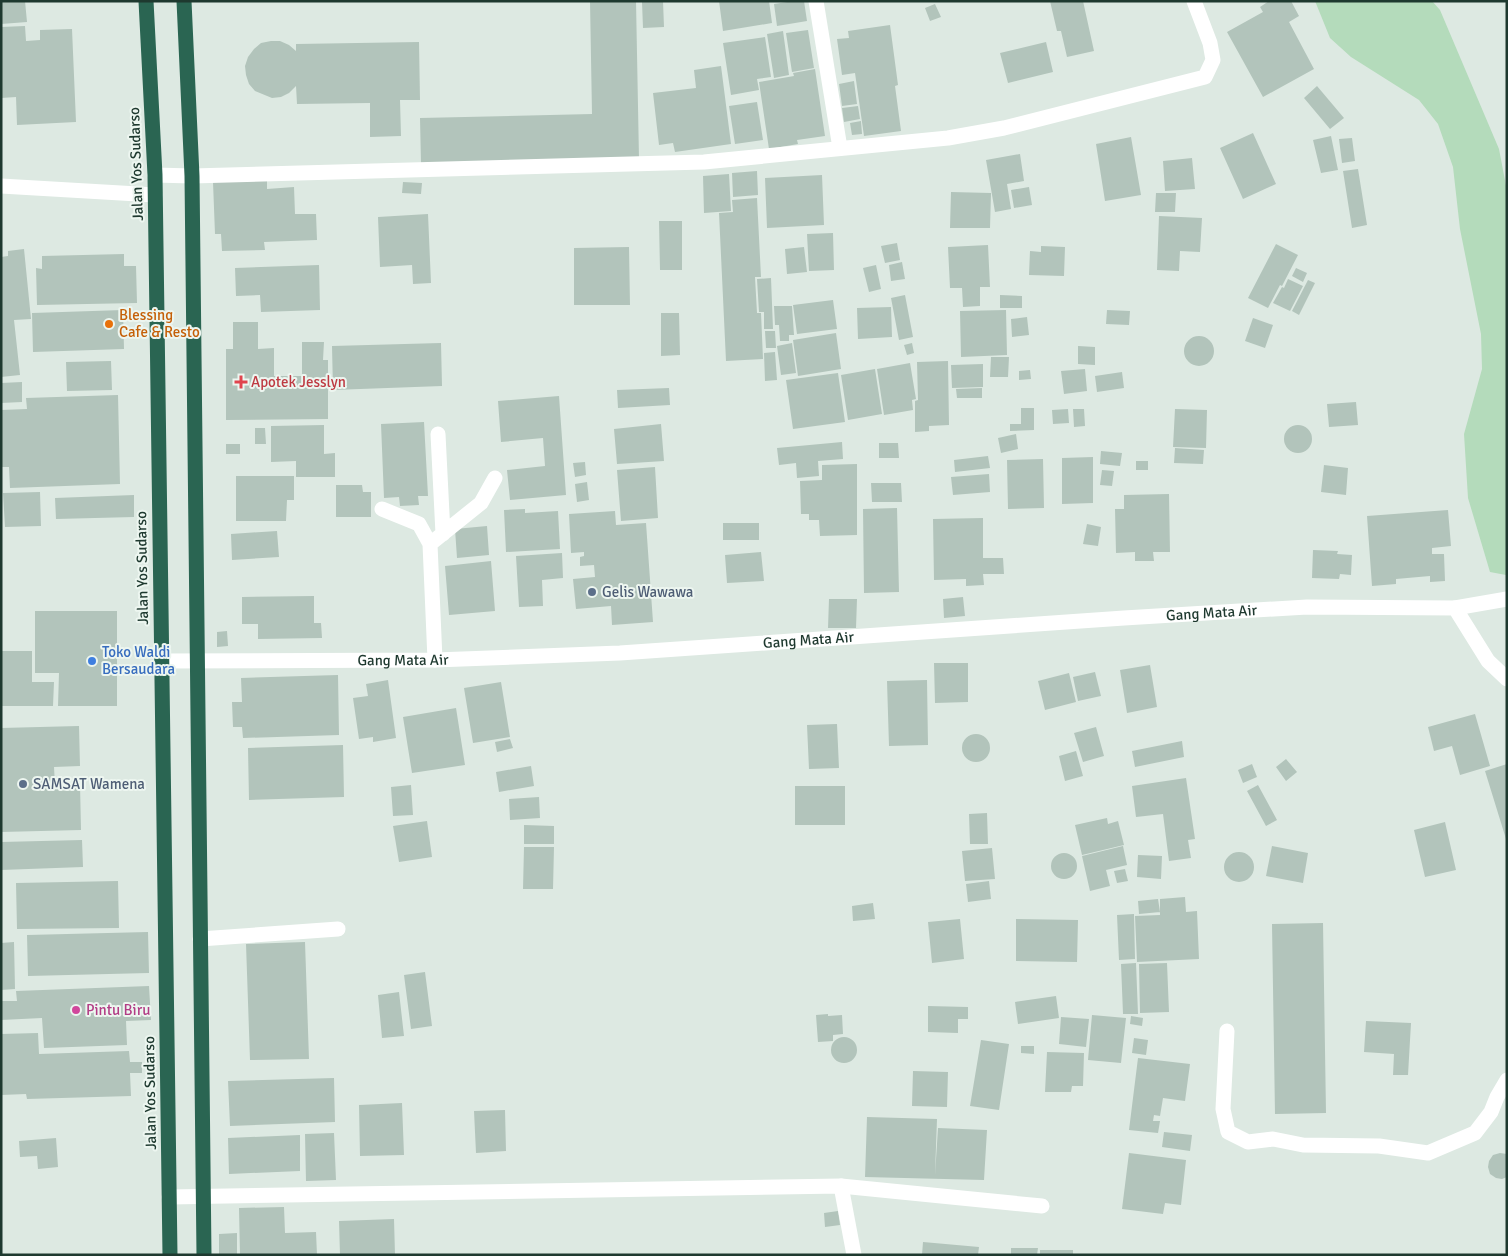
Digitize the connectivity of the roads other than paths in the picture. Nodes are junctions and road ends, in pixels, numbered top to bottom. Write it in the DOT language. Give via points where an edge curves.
graph roads {
  1 [pos="146,1"];
  2 [pos="184,1"];
  3 [pos="816,1"];
  4 [pos="1194,1"];
  5 [pos="840,148"];
  6 [pos="155,175"];
  7 [pos="192,176"];
  8 [pos="1,186"];
  9 [pos="155,195"];
  10 [pos="438,434"];
  11 [pos="495,478"];
  12 [pos="382,509"];
  13 [pos="443,534"];
  14 [pos="430,544"];
  15 [pos="1507,599"];
  16 [pos="1455,608"];
  17 [pos="435,660"];
  18 [pos="161,661"];
  19 [pos="198,662"];
  20 [pos="1507,679"];
  21 [pos="338,929"];
  22 [pos="200,939"];
  23 [pos="1227,1031"];
  24 [pos="1507,1080"];
  25 [pos="841,1186"];
  26 [pos="203,1197"];
  27 [pos="169,1198"];
  28 [pos="1042,1206"];
  29 [pos="170,1255"];
  30 [pos="204,1255"];
  31 [pos="854,1255"];
  1 -- 6 [label="highway, Jalan Yos Sudarso"];
  2 -- 7 [label="highway"];
  3 -- 5 [label="street"];
  4 -- 5 [label="street" via="1213,60 1205,78 1004,128 948,138"];
  5 -- 7 [label="street" via="704,162"];
  6 -- 7 [label="street"];
  6 -- 9 [label="highway, Jalan Yos Sudarso"];
  7 -- 19 [label="highway"];
  8 -- 9 [label="street"];
  9 -- 18 [label="highway, Jalan Yos Sudarso"];
  10 -- 13 [label="street"];
  11 -- 13 [label="street" via="481,503"];
  12 -- 14 [label="street" via="419,524"];
  13 -- 14 [label="street"];
  14 -- 17 [label="street"];
  15 -- 16 [label="street, Gang Mata Air"];
  16 -- 17 [label="street, Gang Mata Air" via="1307,607 620,653"];
  16 -- 20 [label="street" via="1488,661"];
  17 -- 19 [label="street, Gang Mata Air"];
  18 -- 19 [label="street, Gang Mata Air"];
  18 -- 27 [label="highway, Jalan Yos Sudarso"];
  19 -- 22 [label="highway"];
  21 -- 22 [label="street"];
  22 -- 26 [label="highway"];
  23 -- 24 [label="street" via="1223,1109 1228,1132 1248,1142 1273,1139 1304,1145 1379,1146 1428,1153 1475,1133 1491,1112"];
  25 -- 26 [label="street"];
  25 -- 28 [label="street"];
  25 -- 31 [label="street"];
  26 -- 27 [label="street"];
  26 -- 30 [label="highway"];
  27 -- 29 [label="highway, Jalan Yos Sudarso"];
}
